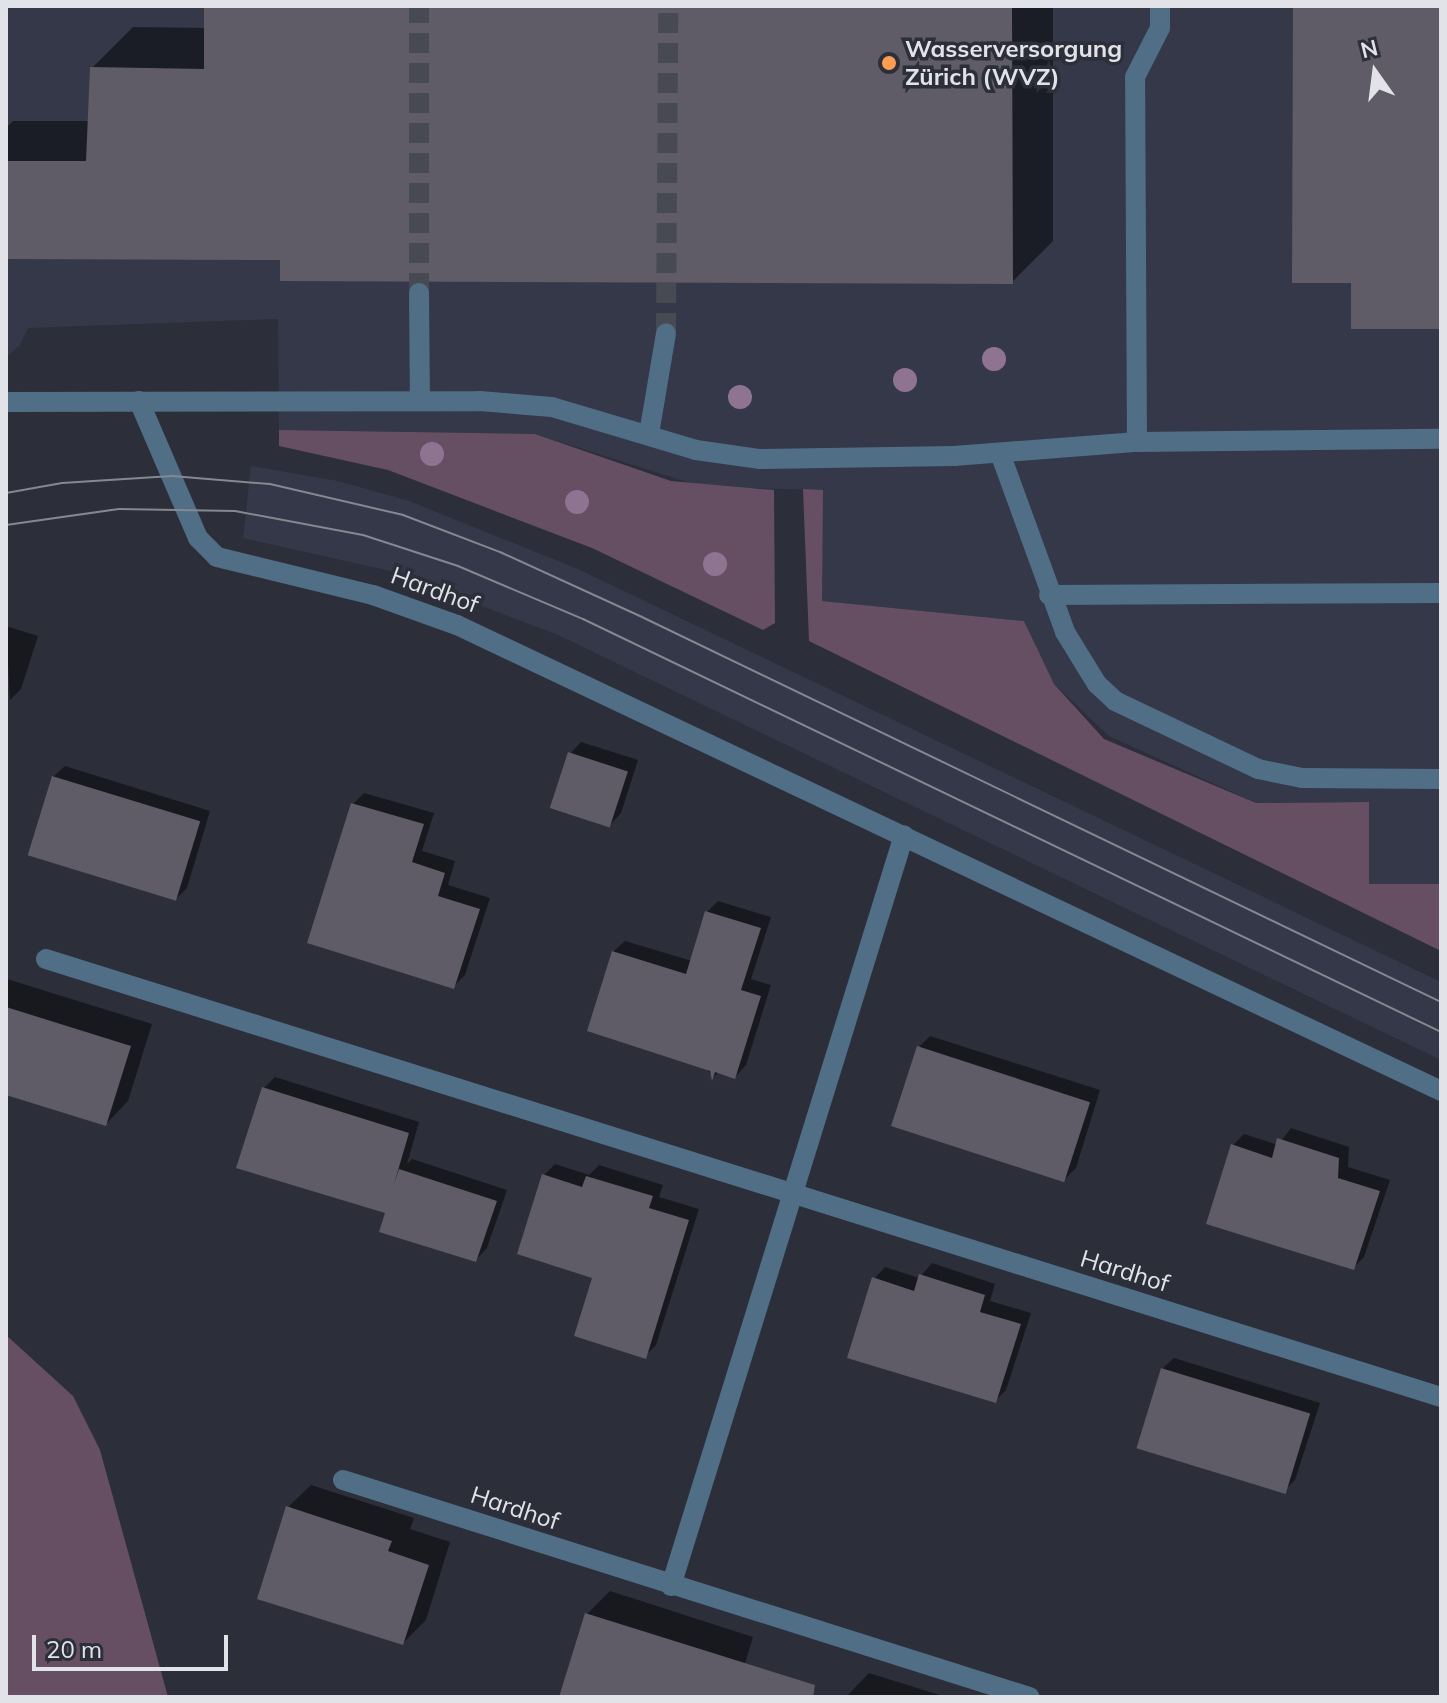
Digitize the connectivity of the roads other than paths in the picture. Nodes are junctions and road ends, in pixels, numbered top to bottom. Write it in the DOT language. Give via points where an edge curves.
graph roads {
  1 [pos="1160,6"];
  2 [pos="419,293"];
  3 [pos="666,333"];
  4 [pos="420,400"];
  5 [pos="139,401"];
  6 [pos="6,402"];
  7 [pos="649,434"];
  8 [pos="1441,439"];
  9 [pos="1137,442"];
  10 [pos="1000,453"];
  11 [pos="1441,593"];
  12 [pos="1049,595"];
  13 [pos="1441,779"];
  14 [pos="904,835"];
  15 [pos="46,959"];
  16 [pos="1441,1091"];
  17 [pos="794,1195"];
  18 [pos="1441,1397"];
  19 [pos="343,1480"];
  20 [pos="671,1586"];
  21 [pos="1029,1697"];
  1 -- 9 [label="street" via="1160,28 1135,77"];
  2 -- 4 [label="street"];
  3 -- 7 [label="street"];
  4 -- 5 [label="street"];
  4 -- 7 [label="street" via="552,407"];
  5 -- 6 [label="street"];
  5 -- 14 [label="street, Hardhof" via="198,538 217,557 373,595 457,625"];
  7 -- 10 [label="street" via="710,453 760,459"];
  8 -- 9 [label="street"];
  9 -- 10 [label="street"];
  10 -- 12 [label="street"];
  11 -- 12 [label="street"];
  12 -- 13 [label="street" via="1089,673 1136,715 1238,762 1280,774"];
  14 -- 16 [label="street, Hardhof"];
  14 -- 17 [label="street"];
  15 -- 17 [label="street, Hardhof"];
  17 -- 18 [label="street, Hardhof"];
  17 -- 20 [label="street"];
  19 -- 20 [label="street, Hardhof"];
  20 -- 21 [label="street, Hardhof"];
}
